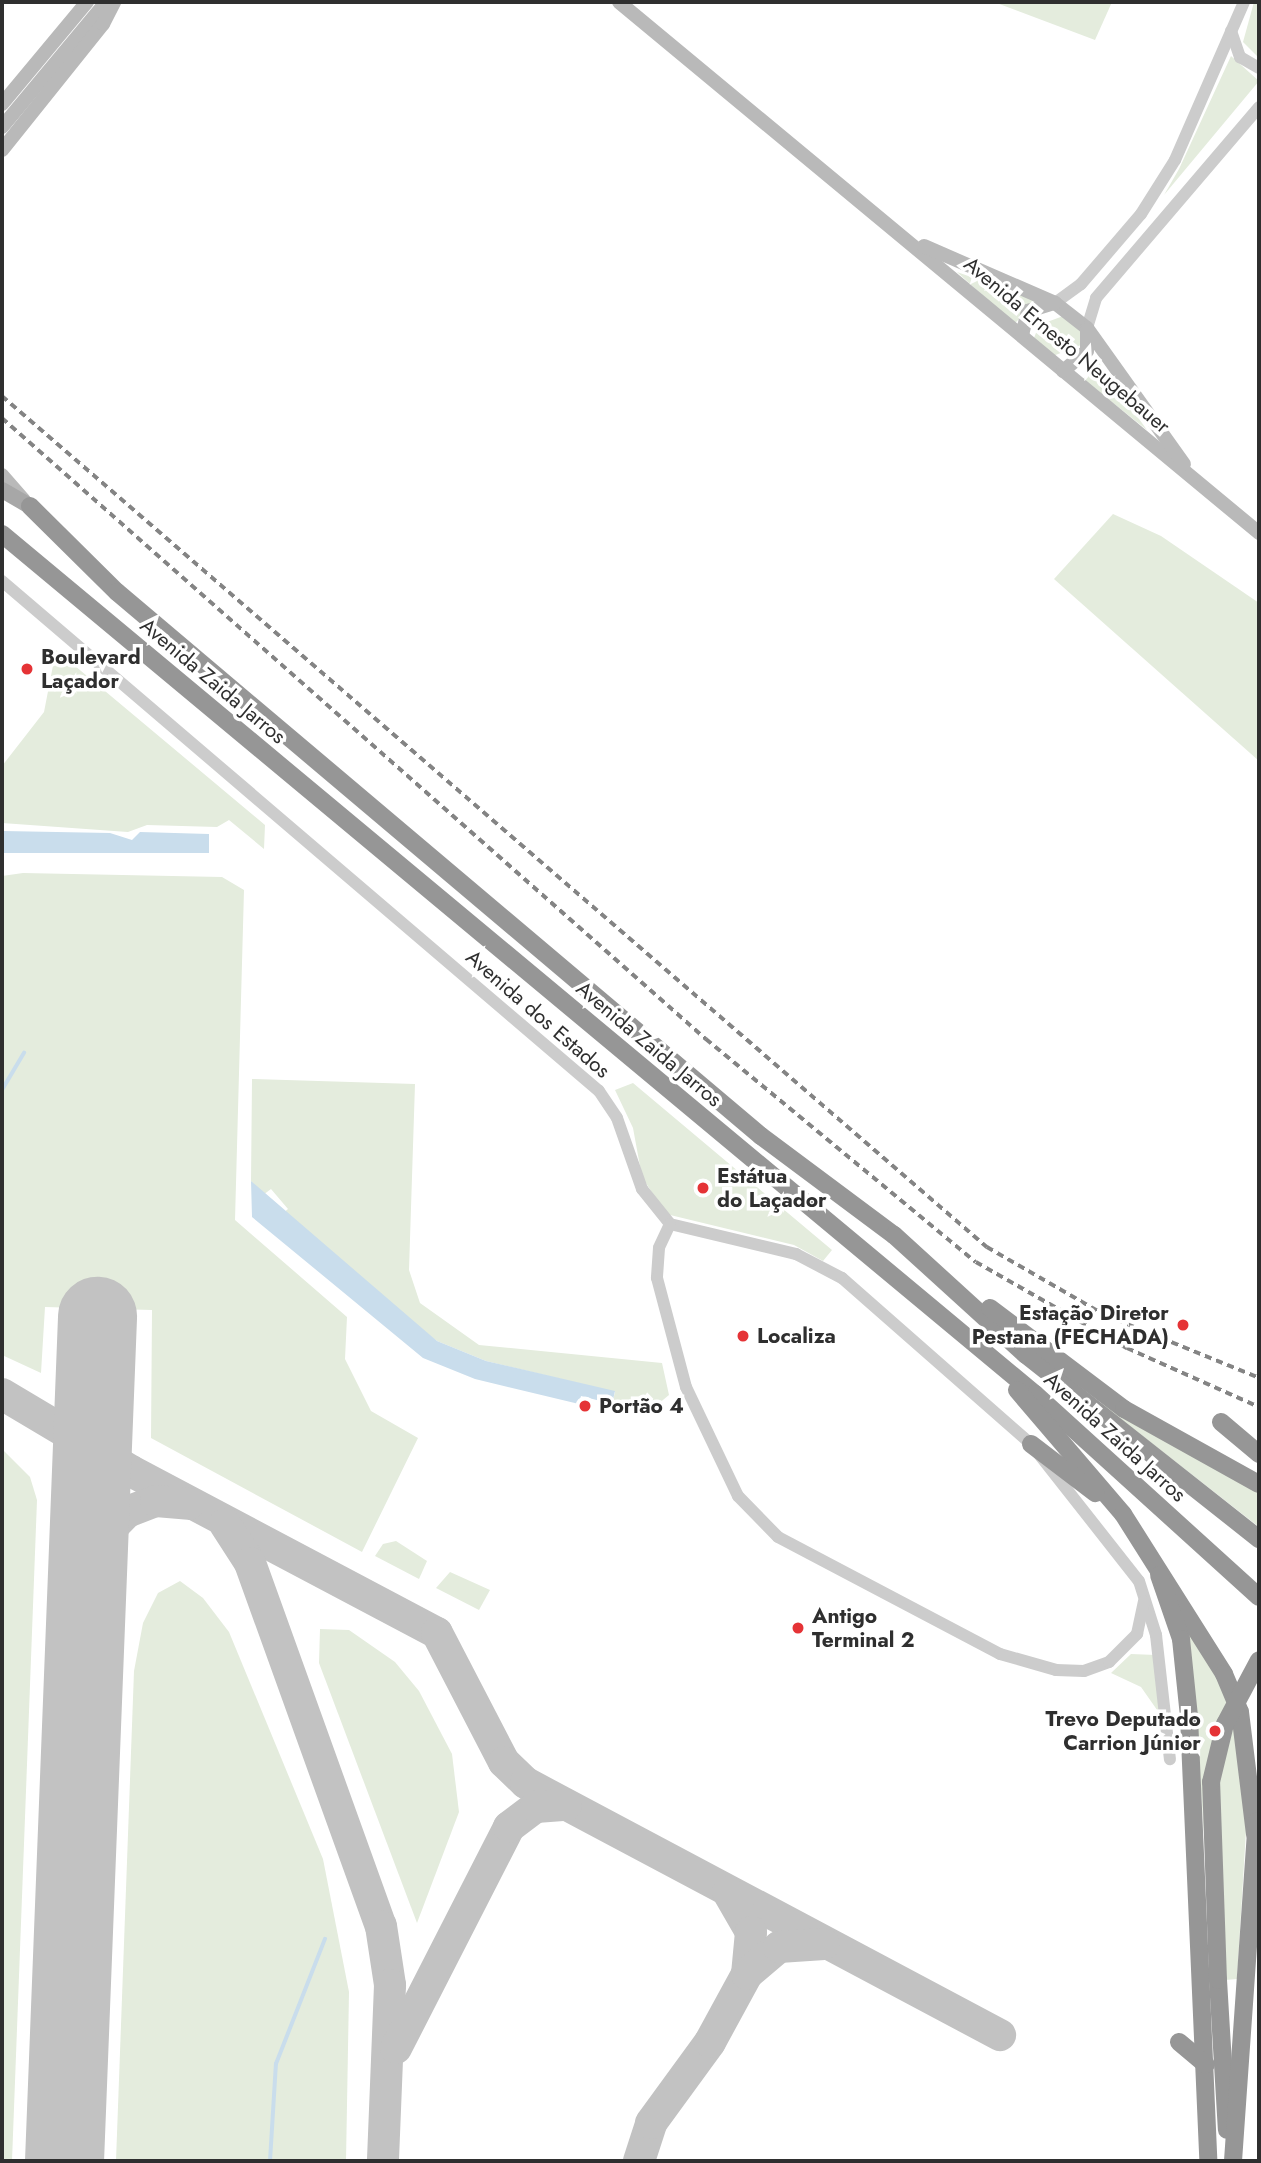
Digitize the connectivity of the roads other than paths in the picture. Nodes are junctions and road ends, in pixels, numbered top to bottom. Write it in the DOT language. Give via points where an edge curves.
graph roads {
  1 [pos="106,2"];
  2 [pos="114,2"];
  3 [pos="619,2"];
  4 [pos="1244,2"];
  5 [pos="84,5"];
  6 [pos="1231,31"];
  7 [pos="54,53"];
  8 [pos="1259,68"];
  9 [pos="2,90"];
  10 [pos="2,104"];
  11 [pos="1259,107"];
  12 [pos="2,127"];
  13 [pos="2,150"];
  14 [pos="909,240"];
  15 [pos="1055,303"];
  16 [pos="1087,328"];
  17 [pos="1022,335"];
  18 [pos="1063,371"];
  19 [pos="2,475"];
  20 [pos="1198,482"];
  21 [pos="2,490"];
  22 [pos="30,506"];
  23 [pos="1259,533"];
  24 [pos="2,534"];
  25 [pos="2,581"];
  26 [pos="670,1224"];
  27 [pos="894,1235"];
  28 [pos="988,1355"];
  29 [pos="1221,1422"];
  30 [pos="1031,1444"];
  31 [pos="1259,1454"];
  32 [pos="1259,1484"];
  33 [pos="1123,1514"];
  34 [pos="1259,1539"];
  35 [pos="1159,1574"];
  36 [pos="1139,1581"];
  37 [pos="1259,1597"];
  38 [pos="1259,1660"];
  39 [pos="1170,1759"];
  40 [pos="1259,1805"];
  41 [pos="1257,1830"];
  42 [pos="1249,1908"];
  43 [pos="1259,1932"];
  44 [pos="1259,1970"];
  45 [pos="1179,2042"];
  46 [pos="1206,2064"];
  47 [pos="1208,2160"];
  48 [pos="1232,2161"];
  1 -- 7 [label="main road"];
  2 -- 13 [label="main road" via="103,24"];
  3 -- 14 [label="main road, Avenida Ernesto Neugebauer"];
  4 -- 6 [label="street"];
  5 -- 7 [label="main road"];
  5 -- 9 [label="main road"];
  6 -- 8 [label="street" via="1240,57"];
  6 -- 15 [label="street" via="1175,160 1147,203 1080,284"];
  7 -- 10 [label="main road"];
  7 -- 12 [label="main road"];
  11 -- 16 [label="street" via="1096,298"];
  14 -- 15 [label="main road, Avenida Ernesto Neugebauer"];
  14 -- 17 [label="main road, Avenida Ernesto Neugebauer"];
  15 -- 16 [label="main road, Avenida Ernesto Neugebauer"];
  15 -- 17 [label="main road" via="1028,310"];
  16 -- 18 [label="main road" via="1087,351"];
  16 -- 20 [label="main road, Avenida Ernesto Neugebauer"];
  17 -- 18 [label="main road, Avenida Ernesto Neugebauer"];
  18 -- 20 [label="main road, Avenida Ernesto Neugebauer"];
  19 -- 22 [label="main road"];
  20 -- 23 [label="main road, Avenida Ernesto Neugebauer"];
  21 -- 22 [label="main road"];
  22 -- 27 [label="highway, Avenida Zaida Jarros" via="117,592 750,1127"];
  24 -- 28 [label="highway, Avenida Zaida Jarros"];
  25 -- 26 [label="street, Avenida dos Estados" via="599,1091 617,1118 642,1189"];
  26 -- 30 [label="street" via="796,1254 842,1278"];
  26 -- 36 [label="street" via="659,1248 657,1278 686,1387 738,1496 778,1537 1000,1654 1056,1670 1084,1671 1109,1662 1131,1643 1144,1606"];
  27 -- 32 [label="highway" via="1124,1409"];
  27 -- 34 [label="highway, Avenida Zaida Jarros" via="1037,1364"];
  28 -- 33 [label="highway"];
  28 -- 37 [label="highway, Avenida Zaida Jarros"];
  29 -- 31 [label="highway"];
  30 -- 33 [label="highway"];
  30 -- 36 [label="street"];
  33 -- 35 [label="highway"];
  35 -- 41 [label="highway" via="1201,1635 1240,1712"];
  35 -- 46 [label="highway" via="1181,1639 1189,1717"];
  36 -- 39 [label="street" via="1156,1635"];
  38 -- 48 [label="highway, bridge" via="1224,1724 1211,1782 1218,1980"];
  40 -- 41 [label="highway"];
  41 -- 42 [label="highway"];
  42 -- 43 [label="highway"];
  42 -- 44 [label="highway"];
  42 -- 48 [label="highway"];
  45 -- 46 [label="highway"];
  46 -- 47 [label="highway"];
}
